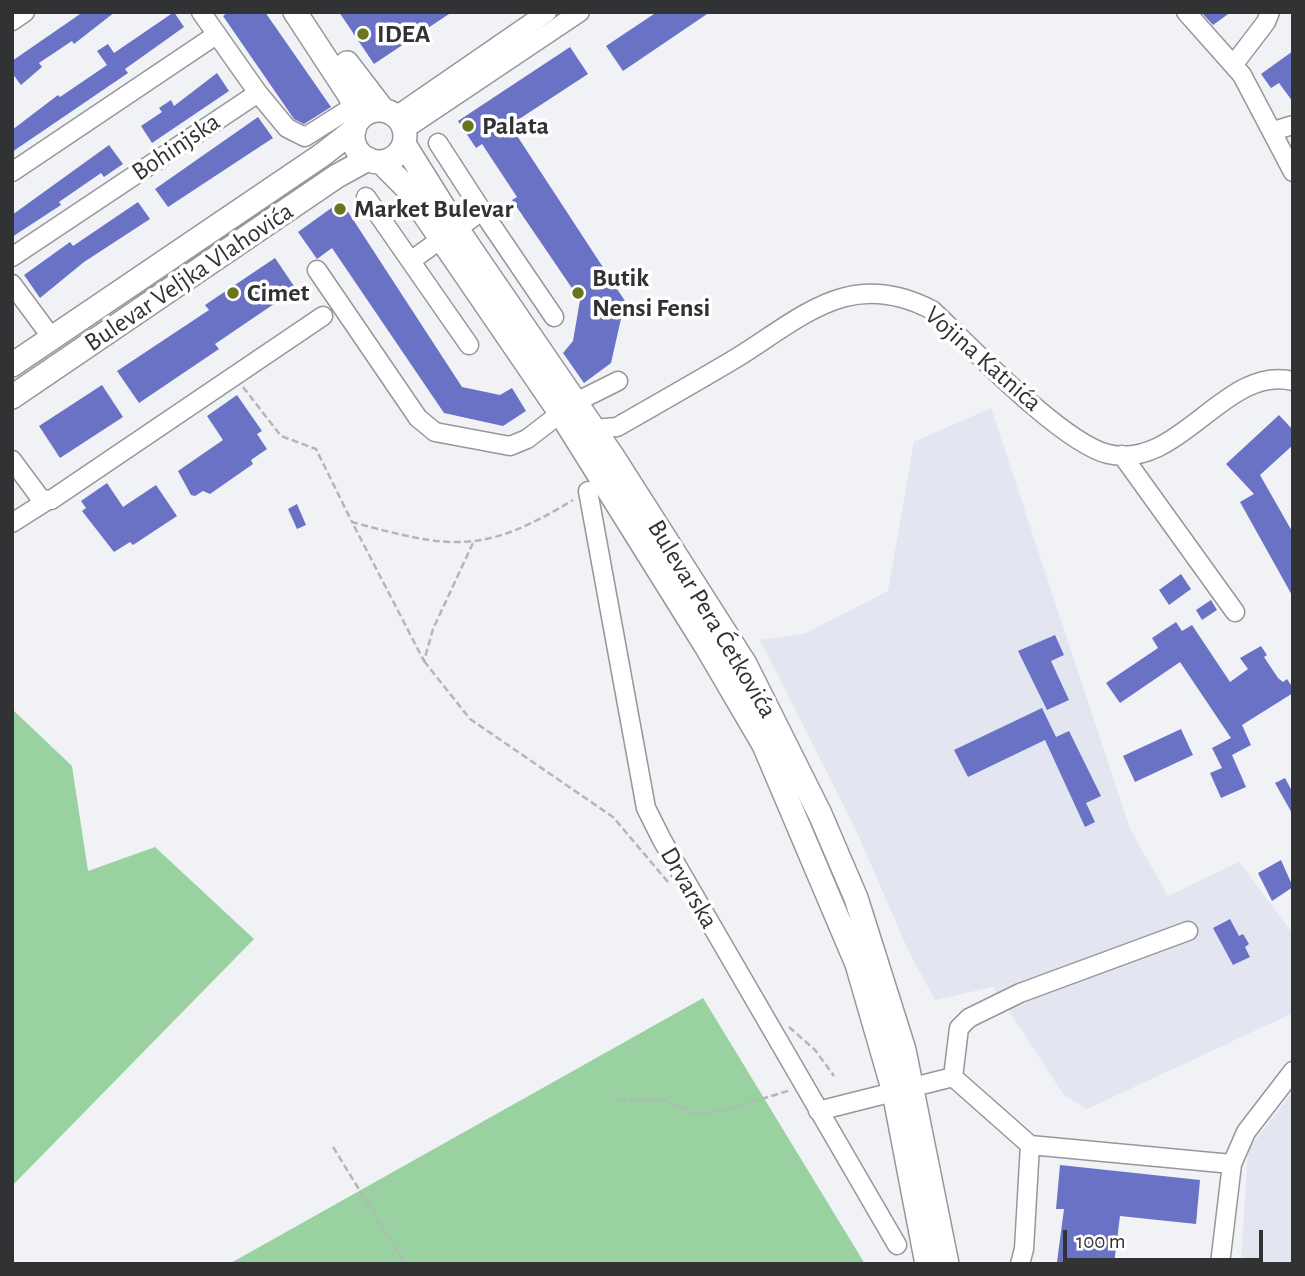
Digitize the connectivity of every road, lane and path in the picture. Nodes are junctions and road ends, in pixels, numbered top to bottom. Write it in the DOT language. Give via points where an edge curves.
graph roads {
  1 [pos="25,12"];
  2 [pos="201,12"];
  3 [pos="295,12"];
  4 [pos="313,12"];
  5 [pos="547,12"];
  6 [pos="580,12"];
  7 [pos="1186,12"];
  8 [pos="1269,12"];
  9 [pos="12,21"];
  10 [pos="216,35"];
  11 [pos="1234,64"];
  12 [pos="258,93"];
  13 [pos="356,118"];
  14 [pos="397,125"];
  15 [pos="1293,125"];
  16 [pos="1273,131"];
  17 [pos="438,143"];
  18 [pos="374,160"];
  19 [pos="12,172"];
  20 [pos="1293,172"];
  21 [pos="366,197"];
  22 [pos="482,211"];
  23 [pos="449,234"];
  24 [pos="12,257"];
  25 [pos="412,260"];
  26 [pos="317,270"];
  27 [pos="12,284"];
  28 [pos="323,316"];
  29 [pos="554,317"];
  30 [pos="52,338"];
  31 [pos="469,345"];
  32 [pos="12,365"];
  33 [pos="235,376"];
  34 [pos="618,381"];
  35 [pos="1293,381"];
  36 [pos="12,397"];
  37 [pos="568,409"];
  38 [pos="592,429"];
  39 [pos="1122,456"];
  40 [pos="12,460"];
  41 [pos="588,491"];
  42 [pos="46,502"];
  43 [pos="352,522"];
  44 [pos="12,523"];
  45 [pos="473,543"];
  46 [pos="1235,612"];
  47 [pos="424,661"];
  48 [pos="673,887"];
  49 [pos="1188,930"];
  50 [pos="768,1026"];
  51 [pos="1293,1071"];
  52 [pos="834,1076"];
  53 [pos="953,1077"];
  54 [pos="803,1086"];
  55 [pos="904,1089"];
  56 [pos="619,1100"];
  57 [pos="818,1111"];
  58 [pos="1030,1145"];
  59 [pos="333,1147"];
  60 [pos="1232,1164"];
  61 [pos="897,1245"];
  62 [pos="405,1264"];
  63 [pos="927,1264"];
  64 [pos="947,1264"];
  65 [pos="1020,1264"];
  66 [pos="1220,1264"];
  1 -- 9 [label="street"];
  2 -- 10 [label="street"];
  3 -- 13 [label="main road"];
  4 -- 14 [label="main road, Bulevar Pera Ćetkovića" via="362,86"];
  5 -- 14 [label="street"];
  6 -- 14 [label="street"];
  7 -- 11 [label="street"];
  8 -- 11 [label="street"];
  10 -- 12 [label="street"];
  10 -- 19 [label="street"];
  11 -- 16 [label="street"];
  12 -- 13 [label="street" via="287,128 305,137"];
  12 -- 24 [label="street, Bohinjska"];
  13 -- 14 [label="main road" via="370,112"];
  13 -- 18 [label="main road" via="355,144"];
  13 -- 30 [label="main road, Bulevar Veljka Vlahovića" via="322,155"];
  14 -- 18 [label="main road" via="395,156"];
  14 -- 23 [label="main road, Bulevar Pera Ćetkovića"];
  15 -- 16 [label="street"];
  16 -- 20 [label="street"];
  17 -- 22 [label="street"];
  18 -- 23 [label="main road, Bulevar Pera Ćetkovića"];
  18 -- 36 [label="main road, Bulevar Veljka Vlahovića" via="337,176"];
  21 -- 25 [label="street"];
  22 -- 23 [label="street"];
  22 -- 29 [label="street"];
  23 -- 25 [label="street"];
  23 -- 37 [label="main road, Bulevar Pera Ćetkovića"];
  25 -- 31 [label="street"];
  26 -- 37 [label="street" via="418,418 435,432 510,446"];
  27 -- 30 [label="street"];
  28 -- 33 [label="street"];
  30 -- 32 [label="main road, Bulevar Veljka Vlahovića"];
  33 -- 42 [label="street"];
  33 -- 43 [label="path" via="281,436 316,449"];
  34 -- 37 [label="street"];
  35 -- 39 [label="street" via="1269,377 1248,386 1166,444"];
  37 -- 38 [label="main road, Bulevar Pera Ćetkovića"];
  37 -- 55 [label="main road, Bulevar Pera Ćetkovića" via="764,745 858,964"];
  38 -- 39 [label="street, Vojina Katnića" via="617,427 820,304 878,292 906,297 932,310 1073,437 1106,454"];
  38 -- 55 [label="main road, Bulevar Pera Ćetkovića" via="745,664 820,814 856,898"];
  39 -- 46 [label="street"];
  40 -- 42 [label="street"];
  41 -- 45 [label="path" via="515,533"];
  41 -- 50 [label="street, Drvarska" via="642,797"];
  42 -- 44 [label="street"];
  43 -- 45 [label="path" via="414,539"];
  43 -- 47 [label="path"];
  45 -- 47 [label="path" via="433,629"];
  47 -- 48 [label="path" via="470,719 613,817"];
  49 -- 53 [label="street" via="1020,993 970,1018 959,1028"];
  50 -- 52 [label="path" via="789,1028 815,1050"];
  50 -- 54 [label="street, Drvarska"];
  51 -- 60 [label="street" via="1246,1132"];
  53 -- 55 [label="street"];
  53 -- 58 [label="street"];
  54 -- 56 [label="path" via="697,1114 664,1100"];
  54 -- 57 [label="street, Drvarska"];
  55 -- 57 [label="street"];
  55 -- 63 [label="main road, Bulevar Pera Ćetkovića"];
  55 -- 64 [label="main road, Bulevar Pera Ćetkovića"];
  57 -- 61 [label="street, Drvarska"];
  58 -- 60 [label="street"];
  58 -- 65 [label="street"];
  59 -- 62 [label="path"];
  60 -- 66 [label="street"];
}
